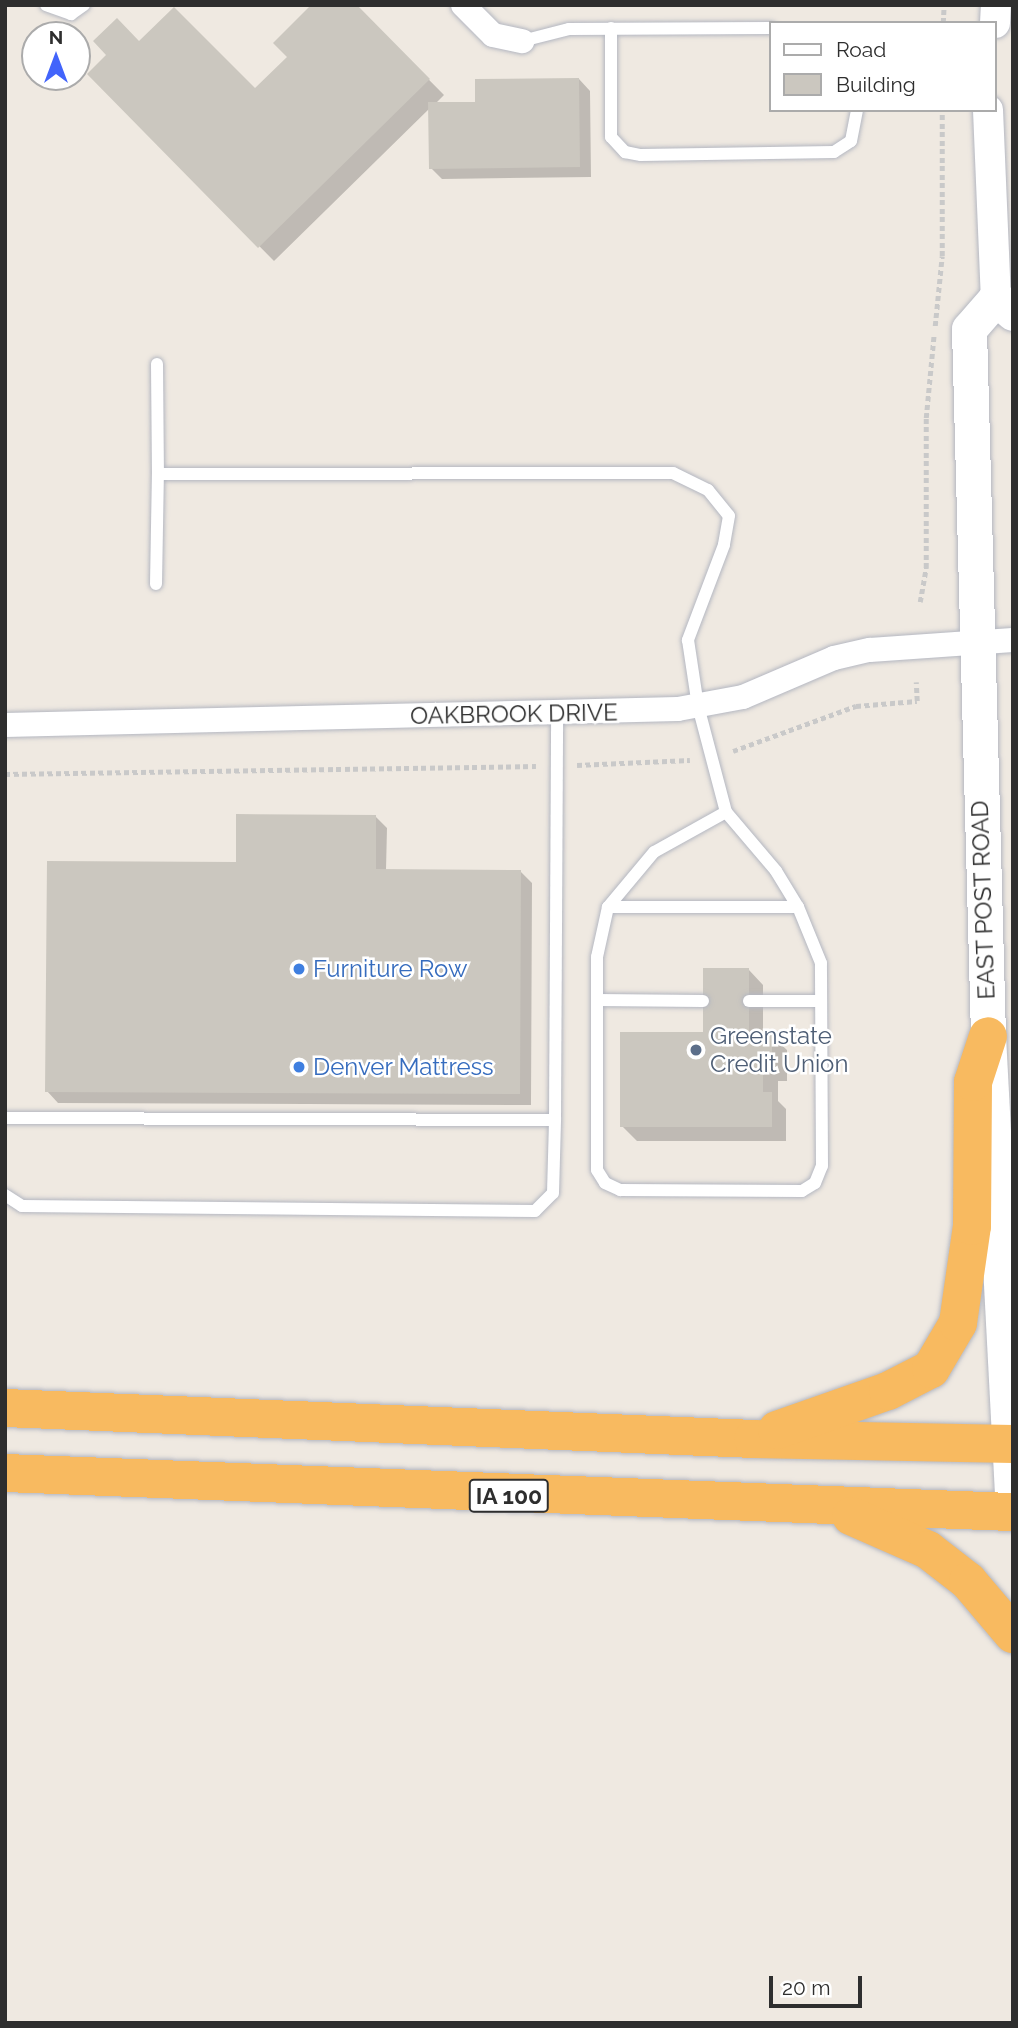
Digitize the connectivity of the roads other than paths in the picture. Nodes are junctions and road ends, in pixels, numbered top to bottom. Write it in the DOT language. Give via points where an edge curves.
graph roads {
  1 [pos="46,5"];
  2 [pos="84,5"];
  3 [pos="463,5"];
  4 [pos="611,28"];
  5 [pos="769,28"];
  6 [pos="522,40"];
  7 [pos="857,112"];
  8 [pos="988,112"];
  9 [pos="1003,287"];
  10 [pos="157,363"];
  11 [pos="158,474"];
  12 [pos="156,584"];
  13 [pos="1013,640"];
  14 [pos="974,641"];
  15 [pos="698,706"];
  16 [pos="557,713"];
  17 [pos="5,725"];
  18 [pos="726,812"];
  19 [pos="608,907"];
  20 [pos="798,907"];
  21 [pos="597,1000"];
  22 [pos="703,1001"];
  23 [pos="749,1001"];
  24 [pos="821,1001"];
  25 [pos="988,1036"];
  26 [pos="5,1118"];
  27 [pos="555,1120"];
  28 [pos="5,1195"];
  29 [pos="5,1408"];
  30 [pos="753,1438"];
  31 [pos="1010,1444"];
  32 [pos="5,1473"];
  33 [pos="826,1507"];
  34 [pos="1013,1512"];
  35 [pos="1013,1634"];
  1 -- 2 [label="lane" via="71,14"];
  3 -- 6 [label="street" via="493,35"];
  4 -- 5 [label="lane"];
  4 -- 6 [label="lane" via="569,29"];
  4 -- 7 [label="lane" via="611,137 625,152 834,152 850,141"];
  8 -- 9 [label="street, EAST POST ROAD"];
  9 -- 14 [label="main road, EAST POST ROAD" via="970,328"];
  10 -- 11 [label="lane"];
  11 -- 12 [label="lane"];
  11 -- 15 [label="lane" via="673,472 708,490 729,516 724,545 688,640"];
  13 -- 14 [label="street, OAKBROOK DRIVE"];
  14 -- 15 [label="street, OAKBROOK DRIVE" via="870,650 834,658 770,688"];
  14 -- 25 [label="main road, EAST POST ROAD"];
  15 -- 16 [label="street, OAKBROOK DRIVE"];
  15 -- 18 [label="lane"];
  16 -- 17 [label="street, OAKBROOK DRIVE"];
  16 -- 27 [label="lane"];
  18 -- 19 [label="lane" via="654,852"];
  18 -- 20 [label="lane" via="776,871"];
  19 -- 20 [label="lane"];
  19 -- 21 [label="lane" via="597,957"];
  20 -- 24 [label="lane" via="821,963"];
  21 -- 22 [label="lane"];
  21 -- 24 [label="lane" via="597,1170 605,1183 620,1190 802,1191 815,1183 822,1167"];
  23 -- 24 [label="lane"];
  25 -- 30 [label="highway" via="972,1082 972,1226 958,1323 931,1369 888,1391"];
  25 -- 31 [label="main road, EAST POST ROAD"];
  26 -- 27 [label="lane"];
  27 -- 28 [label="lane" via="553,1193 535,1211 22,1206"];
  29 -- 30 [label="highway"];
  30 -- 31 [label="highway"];
  31 -- 34 [label="main road, EAST POST ROAD"];
  32 -- 33 [label="highway, IA 100"];
  33 -- 34 [label="highway, IA 100"];
  33 -- 35 [label="highway" via="928,1550 968,1581"];
}
